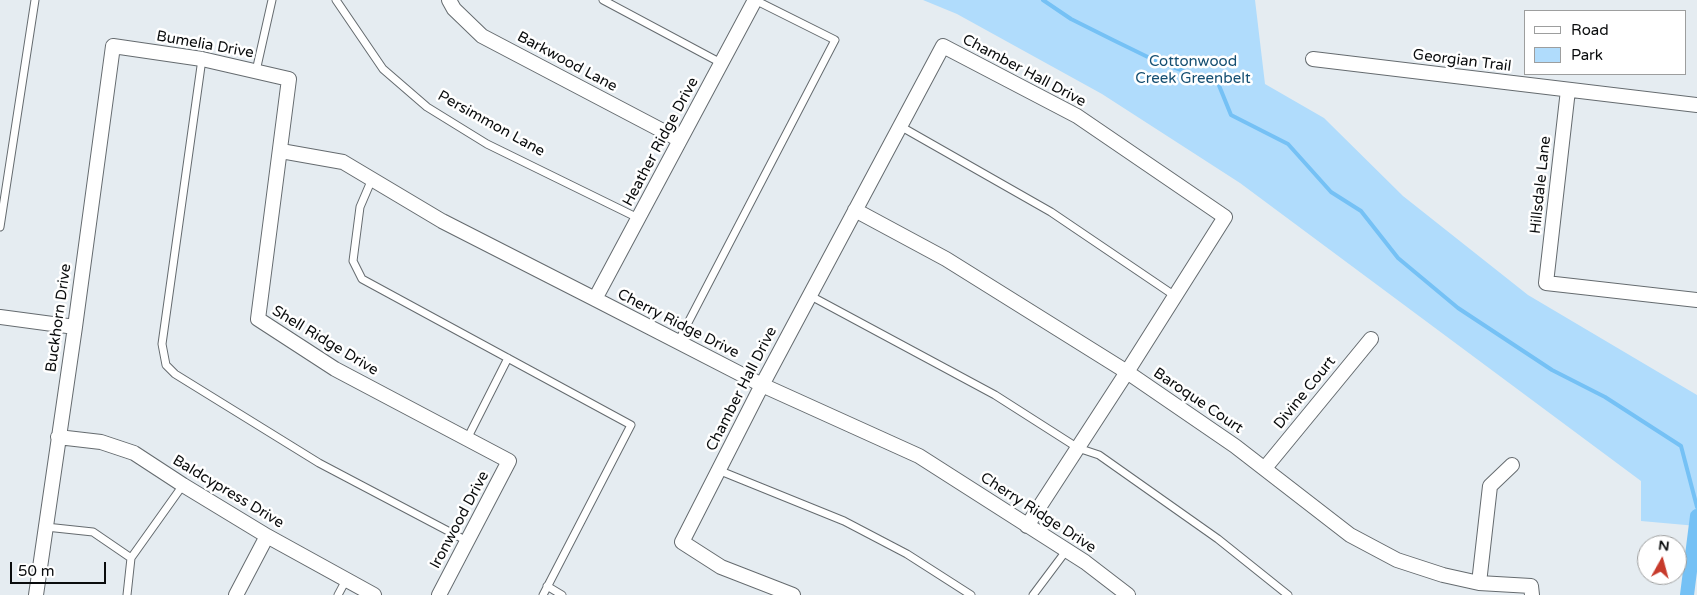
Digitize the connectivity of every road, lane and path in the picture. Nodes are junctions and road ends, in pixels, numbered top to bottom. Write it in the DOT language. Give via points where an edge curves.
graph roads {
  1 [pos="35,0"];
  2 [pos="272,0"];
  3 [pos="336,0"];
  4 [pos="448,0"];
  5 [pos="603,0"];
  6 [pos="755,0"];
  7 [pos="113,46"];
  8 [pos="202,59"];
  9 [pos="1313,59"];
  10 [pos="721,63"];
  11 [pos="256,71"];
  12 [pos="289,79"];
  13 [pos="1568,90"];
  14 [pos="1697,105"];
  15 [pos="900,126"];
  16 [pos="680,140"];
  17 [pos="280,151"];
  18 [pos="372,179"];
  19 [pos="855,210"];
  20 [pos="638,218"];
  21 [pos="0,228"];
  22 [pos="809,295"];
  23 [pos="1175,296"];
  24 [pos="595,299"];
  25 [pos="1697,300"];
  26 [pos="0,318"];
  27 [pos="75,327"];
  28 [pos="1371,339"];
  29 [pos="678,342"];
  30 [pos="508,358"];
  31 [pos="1127,372"];
  32 [pos="762,385"];
  33 [pos="58,437"];
  34 [pos="467,439"];
  35 [pos="1078,448"];
  36 [pos="509,461"];
  37 [pos="1512,465"];
  38 [pos="1265,468"];
  39 [pos="718,470"];
  40 [pos="182,485"];
  41 [pos="1027,526"];
  42 [pos="46,527"];
  43 [pos="267,536"];
  44 [pos="467,541"];
  45 [pos="1066,550"];
  46 [pos="131,558"];
  47 [pos="346,580"];
  48 [pos="1479,583"];
  49 [pos="547,586"];
  50 [pos="1531,590"];
  51 [pos="36,595"];
  52 [pos="127,595"];
  53 [pos="236,595"];
  54 [pos="338,595"];
  55 [pos="374,595"];
  56 [pos="439,595"];
  57 [pos="542,595"];
  58 [pos="562,595"];
  59 [pos="793,595"];
  60 [pos="971,595"];
  61 [pos="1033,595"];
  62 [pos="1128,595"];
  63 [pos="1288,595"];
  1 -- 21 [label="lane"];
  2 -- 11 [label="lane"];
  3 -- 20 [label="lane, Persimmon Lane" via="383,69 427,107 487,144"];
  4 -- 16 [label="street, Barkwood Lane" via="482,36"];
  5 -- 10 [label="lane"];
  6 -- 10 [label="street, Heather Ridge Drive"];
  6 -- 29 [label="lane" via="835,40"];
  7 -- 8 [label="street, Bumelia Drive"];
  7 -- 27 [label="street, Buckhorn Drive"];
  8 -- 11 [label="street, Bumelia Drive"];
  8 -- 44 [label="lane" via="162,344 166,365 175,374 319,463"];
  9 -- 13 [label="street, Georgian Trail"];
  10 -- 16 [label="street, Heather Ridge Drive"];
  11 -- 12 [label="street, Bumelia Drive"];
  12 -- 17 [label="street, Shell Ridge Drive"];
  13 -- 14 [label="street, Georgian Trail"];
  13 -- 25 [label="street, Hillsdale Lane" via="1546,283"];
  15 -- 19 [label="street, Chamber Hall Drive"];
  15 -- 23 [label="lane" via="1052,212"];
  15 -- 23 [label="street, Chamber Hall Drive" via="944,46 1077,116 1225,217"];
  16 -- 20 [label="street, Heather Ridge Drive"];
  17 -- 18 [label="street, Cherry Ridge Drive" via="344,162"];
  17 -- 34 [label="street, Shell Ridge Drive" via="258,319 334,369"];
  18 -- 24 [label="street, Cherry Ridge Drive" via="442,221"];
  18 -- 30 [label="lane" via="360,206 353,261 362,279"];
  19 -- 22 [label="street, Chamber Hall Drive"];
  19 -- 31 [label="street, Baroque Court" via="946,259"];
  20 -- 24 [label="street, Heather Ridge Drive"];
  22 -- 32 [label="street, Chamber Hall Drive"];
  22 -- 35 [label="lane" via="995,395"];
  23 -- 31 [label="street, Chamber Hall Drive"];
  24 -- 29 [label="street, Cherry Ridge Drive"];
  26 -- 27 [label="street"];
  27 -- 33 [label="street, Buckhorn Drive"];
  28 -- 38 [label="street, Divine Court"];
  29 -- 32 [label="street, Cherry Ridge Drive"];
  30 -- 34 [label="lane"];
  30 -- 49 [label="lane" via="631,425"];
  31 -- 35 [label="street, Chamber Hall Drive"];
  31 -- 38 [label="street, Baroque Court"];
  32 -- 39 [label="street, Chamber Hall Drive"];
  32 -- 41 [label="street, Cherry Ridge Drive" via="919,456"];
  33 -- 40 [label="street, Baldcypress Drive" via="101,442 134,453"];
  33 -- 42 [label="street, Buckhorn Drive"];
  34 -- 36 [label="street, Shell Ridge Drive"];
  35 -- 41 [label="street, Chamber Hall Drive"];
  35 -- 63 [label="lane" via="1098,455 1218,539"];
  36 -- 44 [label="street, Ironwood Drive"];
  37 -- 48 [label="street" via="1490,486"];
  38 -- 48 [label="street, Baroque Court" via="1350,535 1397,560"];
  39 -- 59 [label="street, Chamber Hall Drive" via="682,542 721,566"];
  39 -- 60 [label="lane" via="844,521 907,554"];
  40 -- 43 [label="street, Baldcypress Drive"];
  40 -- 46 [label="lane"];
  41 -- 45 [label="street, Cherry Ridge Drive"];
  42 -- 46 [label="lane" via="93,532"];
  42 -- 51 [label="street, Buckhorn Drive"];
  43 -- 47 [label="street, Baldcypress Drive"];
  43 -- 53 [label="street"];
  44 -- 56 [label="street, Ironwood Drive"];
  45 -- 61 [label="lane"];
  45 -- 62 [label="street, Cherry Ridge Drive"];
  46 -- 52 [label="lane"];
  47 -- 54 [label="lane"];
  47 -- 55 [label="street, Baldcypress Drive"];
  48 -- 50 [label="street, Baroque Court"];
  49 -- 57 [label="lane"];
  49 -- 58 [label="lane"];
}
